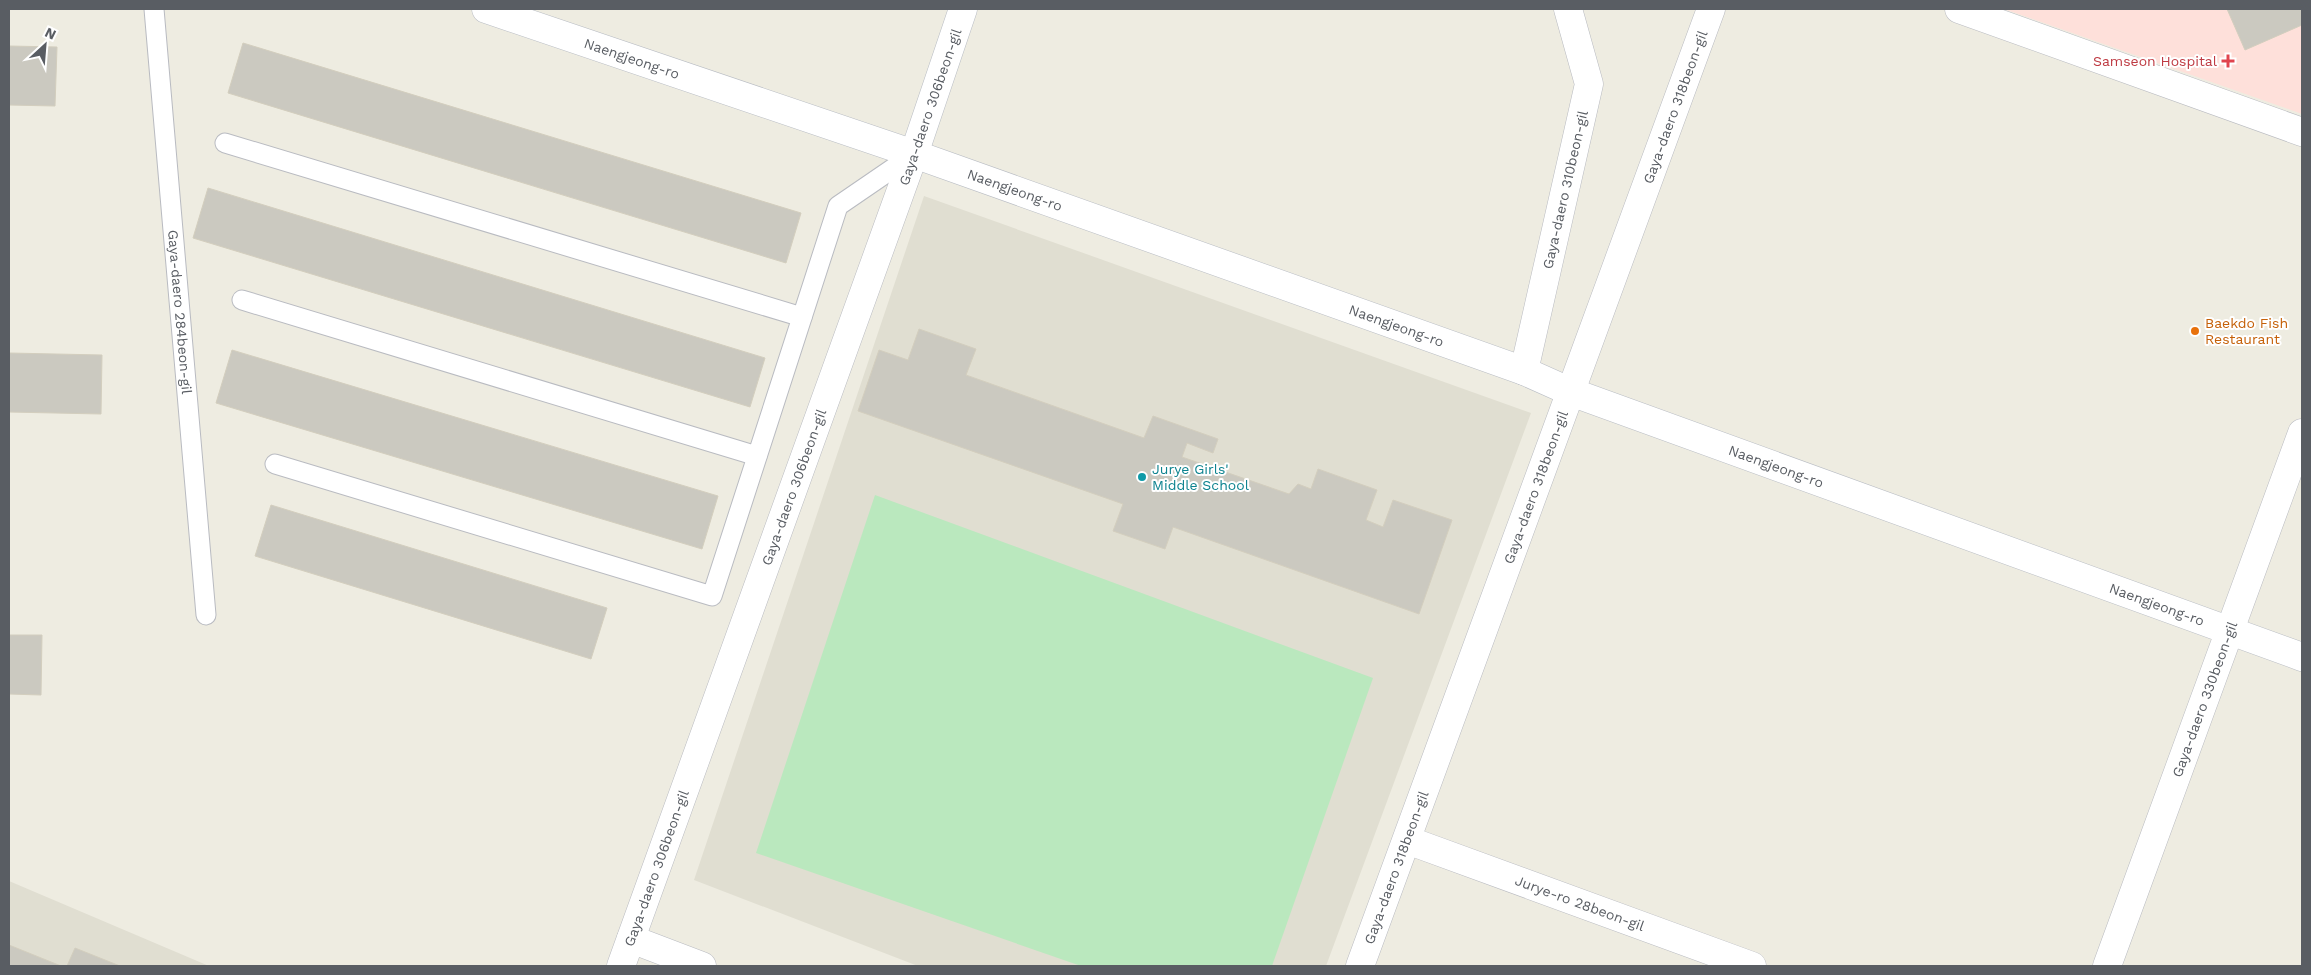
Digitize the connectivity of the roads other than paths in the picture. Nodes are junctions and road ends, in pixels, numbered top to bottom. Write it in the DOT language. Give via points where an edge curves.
graph roads {
  1 [pos="154,9"];
  2 [pos="486,9"];
  3 [pos="963,9"];
  4 [pos="1568,9"];
  5 [pos="1711,9"];
  6 [pos="1959,9"];
  7 [pos="2302,132"];
  8 [pos="225,143"];
  9 [pos="914,154"];
  10 [pos="242,300"];
  11 [pos="802,317"];
  12 [pos="1524,370"];
  13 [pos="1571,392"];
  14 [pos="2302,433"];
  15 [pos="757,456"];
  16 [pos="275,464"];
  17 [pos="206,615"];
  18 [pos="2230,630"];
  19 [pos="2302,657"];
  20 [pos="1407,840"];
  21 [pos="631,939"];
  22 [pos="621,966"];
  23 [pos="702,966"];
  24 [pos="1360,966"];
  25 [pos="1752,966"];
  26 [pos="2107,966"];
  1 -- 17 [label="lane, Gaya-daero 284beon-gil"];
  2 -- 9 [label="street, Naengjeong-ro"];
  3 -- 9 [label="street, Gaya-daero 306beon-gil"];
  4 -- 12 [label="street, Gaya-daero 310beon-gil" via="1589,84"];
  5 -- 13 [label="street, Gaya-daero 318beon-gil"];
  6 -- 7 [label="street"];
  8 -- 11 [label="lane"];
  9 -- 11 [label="lane" via="838,206"];
  9 -- 12 [label="street, Naengjeong-ro"];
  9 -- 21 [label="street, Gaya-daero 306beon-gil"];
  10 -- 15 [label="lane"];
  11 -- 15 [label="lane"];
  12 -- 13 [label="street, Naengjeong-ro"];
  13 -- 18 [label="street, Naengjeong-ro"];
  13 -- 20 [label="street, Gaya-daero 318beon-gil"];
  14 -- 18 [label="street, Gaya-daero 330beon-gil"];
  15 -- 16 [label="lane" via="712,596"];
  18 -- 19 [label="street, Naengjeong-ro"];
  18 -- 26 [label="street, Gaya-daero 330beon-gil"];
  20 -- 24 [label="street, Gaya-daero 318beon-gil"];
  20 -- 25 [label="street, Jurye-ro 28beon-gil"];
  21 -- 22 [label="street, Gaya-daero 306beon-gil"];
  21 -- 23 [label="street"];
}
